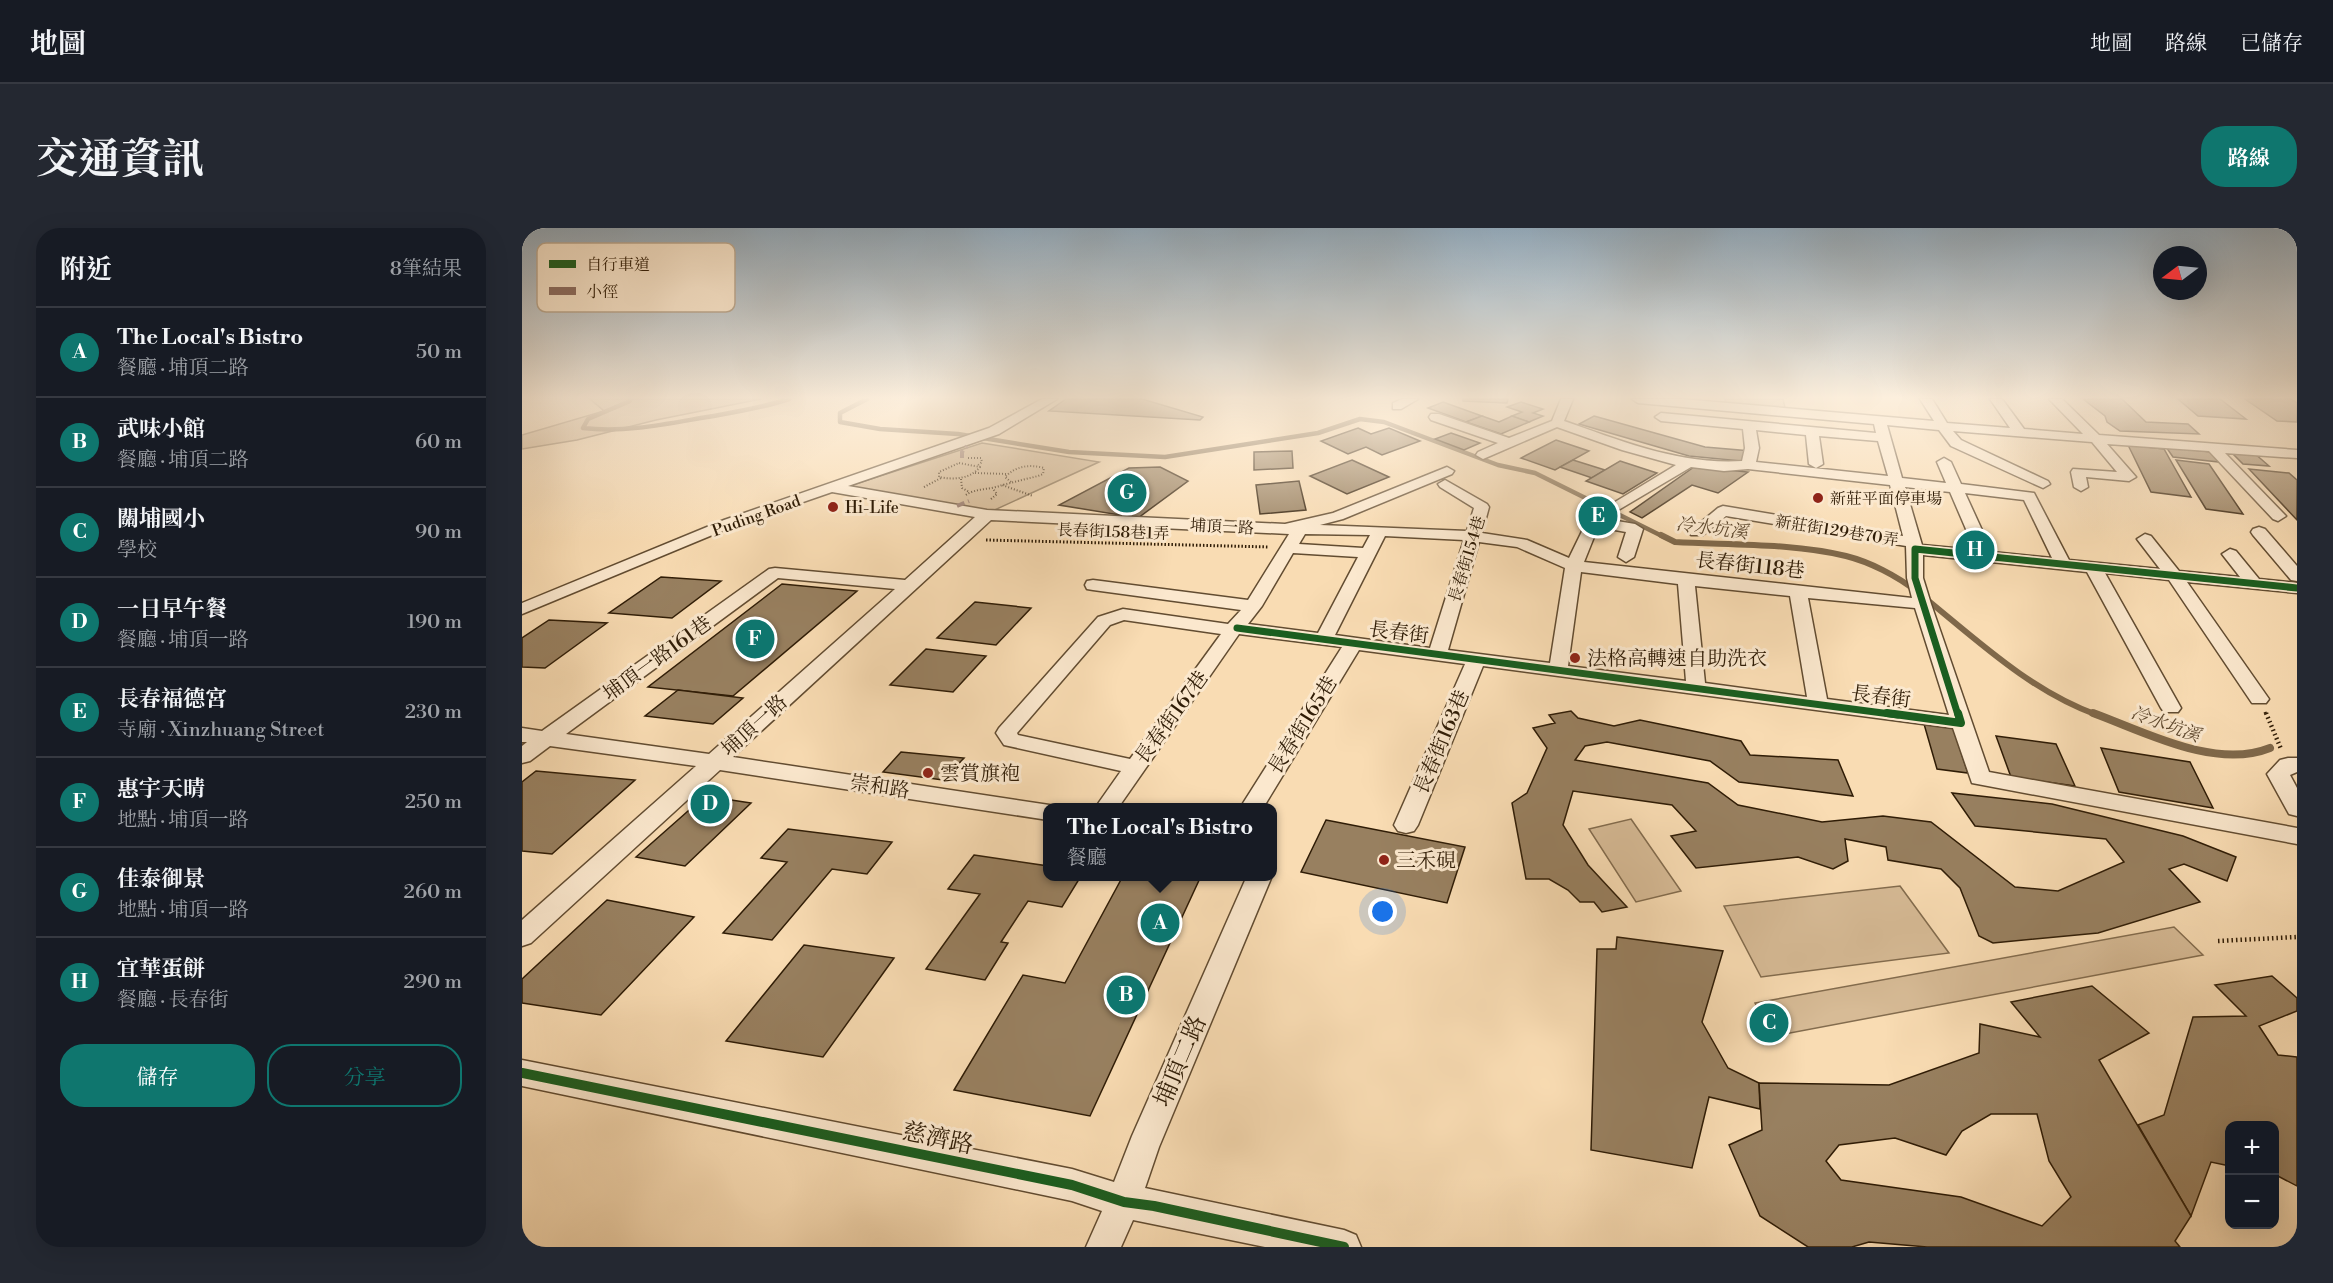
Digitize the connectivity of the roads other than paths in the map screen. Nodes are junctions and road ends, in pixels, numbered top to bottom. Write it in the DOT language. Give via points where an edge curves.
graph roads {
  1 [pos="952,447"];
  2 [pos="1500,447"];
  3 [pos="1631,447"];
  4 [pos="1752,447"];
  5 [pos="1814,447"];
  6 [pos="1886,447"];
  7 [pos="1964,447"];
  8 [pos="2102,447"];
  9 [pos="2206,447"];
  10 [pos="2212,447"];
  11 [pos="2297,454"];
  12 [pos="1483,455"];
  13 [pos="1944,462"];
  14 [pos="1689,463"];
  15 [pos="1816,464"];
  16 [pos="1748,465"];
  17 [pos="1446,477"];
  18 [pos="1896,481"];
  19 [pos="2043,484"];
  20 [pos="2081,487"];
  21 [pos="833,488"];
  22 [pos="1955,488"];
  23 [pos="1620,505"];
  24 [pos="989,507"];
  25 [pos="2278,516"];
  26 [pos="1293,529"];
  27 [pos="1380,531"];
  28 [pos="1697,532"];
  29 [pos="2259,532"];
  30 [pos="1473,536"];
  31 [pos="2145,539"];
  32 [pos="1914,546"];
  33 [pos="1288,548"];
  34 [pos="1368,553"];
  35 [pos="2230,554"];
  36 [pos="1986,556"];
  37 [pos="1626,557"];
  38 [pos="1574,566"];
  39 [pos="2064,566"];
  40 [pos="2094,569"];
  41 [pos="2297,576"];
  42 [pos="2175,577"];
  43 [pos="1686,580"];
  44 [pos="910,585"];
  45 [pos="1093,585"];
  46 [pos="2255,585"];
  47 [pos="2297,588"];
  48 [pos="1798,591"];
  49 [pos="1923,604"];
  50 [pos="1253,606"];
  51 [pos="522,609"];
  52 [pos="1235,629"];
  53 [pos="1323,640"];
  54 [pos="1354,644"];
  55 [pos="1437,654"];
  56 [pos="1476,659"];
  57 [pos="1558,671"];
  58 [pos="1696,689"];
  59 [pos="2259,699"];
  60 [pos="1818,705"];
  61 [pos="2171,708"];
  62 [pos="1961,723"];
  63 [pos="522,735"];
  64 [pos="546,738"];
  65 [pos="522,756"];
  66 [pos="712,762"];
  67 [pos="2293,765"];
  68 [pos="1134,767"];
  69 [pos="1109,803"];
  70 [pos="1254,803"];
  71 [pos="2297,808"];
  72 [pos="1043,811"];
  73 [pos="1406,825"];
  74 [pos="2297,836"];
  75 [pos="1258,881"];
  76 [pos="522,936"];
  77 [pos="522,1073"];
  78 [pos="1125,1202"];
  79 [pos="1103,1247"];
  80 [pos="1344,1247"];
  1 -- 21 [label="street, Puding Road"];
  2 -- 12 [label="street"];
  3 -- 14 [label="street"];
  4 -- 16 [label="street"];
  5 -- 15 [label="street"];
  6 -- 18 [label="street"];
  7 -- 19 [label="street"];
  8 -- 20 [label="street" via="2129,477 2078,472"];
  9 -- 10 [label="street"];
  10 -- 11 [label="street"];
  10 -- 25 [label="street"];
  13 -- 22 [label="street"];
  14 -- 16 [label="street" via="1727,468"];
  14 -- 23 [label="street"];
  16 -- 18 [label="street"];
  17 -- 26 [label="street, 埔頂一路"];
  17 -- 30 [label="street, 長春街154巷" via="1482,507"];
  18 -- 22 [label="street"];
  18 -- 32 [label="street"];
  21 -- 24 [label="street, 埔頂一路"];
  21 -- 51 [label="street, Puding Road" via="729,523"];
  22 -- 36 [label="street"];
  22 -- 39 [label="street" via="2030,496"];
  24 -- 26 [label="street, 埔頂一路"];
  24 -- 44 [label="street, 埔頂一路"];
  26 -- 27 [label="street, 長春街118巷"];
  26 -- 33 [label="street, 長春街167巷"];
  27 -- 30 [label="street, 長春街118巷"];
  27 -- 34 [label="street"];
  28 -- 32 [label="street, 新莊街129巷70弄" via="1724,512"];
  29 -- 41 [label="street"];
  30 -- 38 [label="street, 長春街118巷" via="1521,543"];
  30 -- 55 [label="street, 長春街154巷"];
  31 -- 42 [label="street"];
  32 -- 36 [label="street"];
  32 -- 49 [label="street" via="1915,578"];
  33 -- 34 [label="street"];
  33 -- 50 [label="street, 長春街167巷"];
  34 -- 53 [label="street"];
  35 -- 46 [label="street"];
  36 -- 39 [label="street"];
  37 -- 38 [label="street" via="1635,529 1593,522"];
  38 -- 43 [label="street, 長春街118巷"];
  38 -- 57 [label="street"];
  39 -- 40 [label="street"];
  40 -- 42 [label="street"];
  40 -- 61 [label="street"];
  42 -- 46 [label="street"];
  42 -- 59 [label="street"];
  43 -- 48 [label="street, 長春街118巷"];
  43 -- 58 [label="street"];
  44 -- 64 [label="street, 埔頂一路161巷" via="775,573"];
  44 -- 66 [label="street, 埔頂一路"];
  45 -- 50 [label="street"];
  46 -- 47 [label="street"];
  48 -- 49 [label="street, 長春街118巷"];
  48 -- 60 [label="street"];
  49 -- 62 [label="street"];
  50 -- 52 [label="street, 長春街167巷"];
  52 -- 53 [label="street, 長春街"];
  52 -- 68 [label="street, 長春街167巷"];
  52 -- 68 [label="street, 長春街" via="1123,614 1104,621 1006,733 1011,740"];
  53 -- 54 [label="street, 長春街"];
  54 -- 55 [label="street, 長春街"];
  54 -- 70 [label="street, 長春街165巷"];
  55 -- 56 [label="street, 長春街"];
  56 -- 57 [label="street, 長春街"];
  56 -- 73 [label="street, 長春街163巷"];
  57 -- 58 [label="street, 長春街"];
  58 -- 60 [label="street, 長春街"];
  60 -- 62 [label="street, 長春街"];
  62 -- 74 [label="street" via="1980,778"];
  63 -- 64 [label="street"];
  64 -- 65 [label="street, 埔頂一路161巷"];
  64 -- 66 [label="street"];
  66 -- 72 [label="street, 崇和路"];
  66 -- 76 [label="street, 埔頂一路"];
  67 -- 71 [label="street" via="2278,774"];
  68 -- 69 [label="street, 長春街167巷"];
  75 -- 78 [label="street, 埔頂二路" via="1143,1147"];
  77 -- 78 [label="street, 慈濟路" via="1072,1185"];
  78 -- 79 [label="street, 埔頂二路"];
  78 -- 80 [label="street, 慈濟路"];
}
